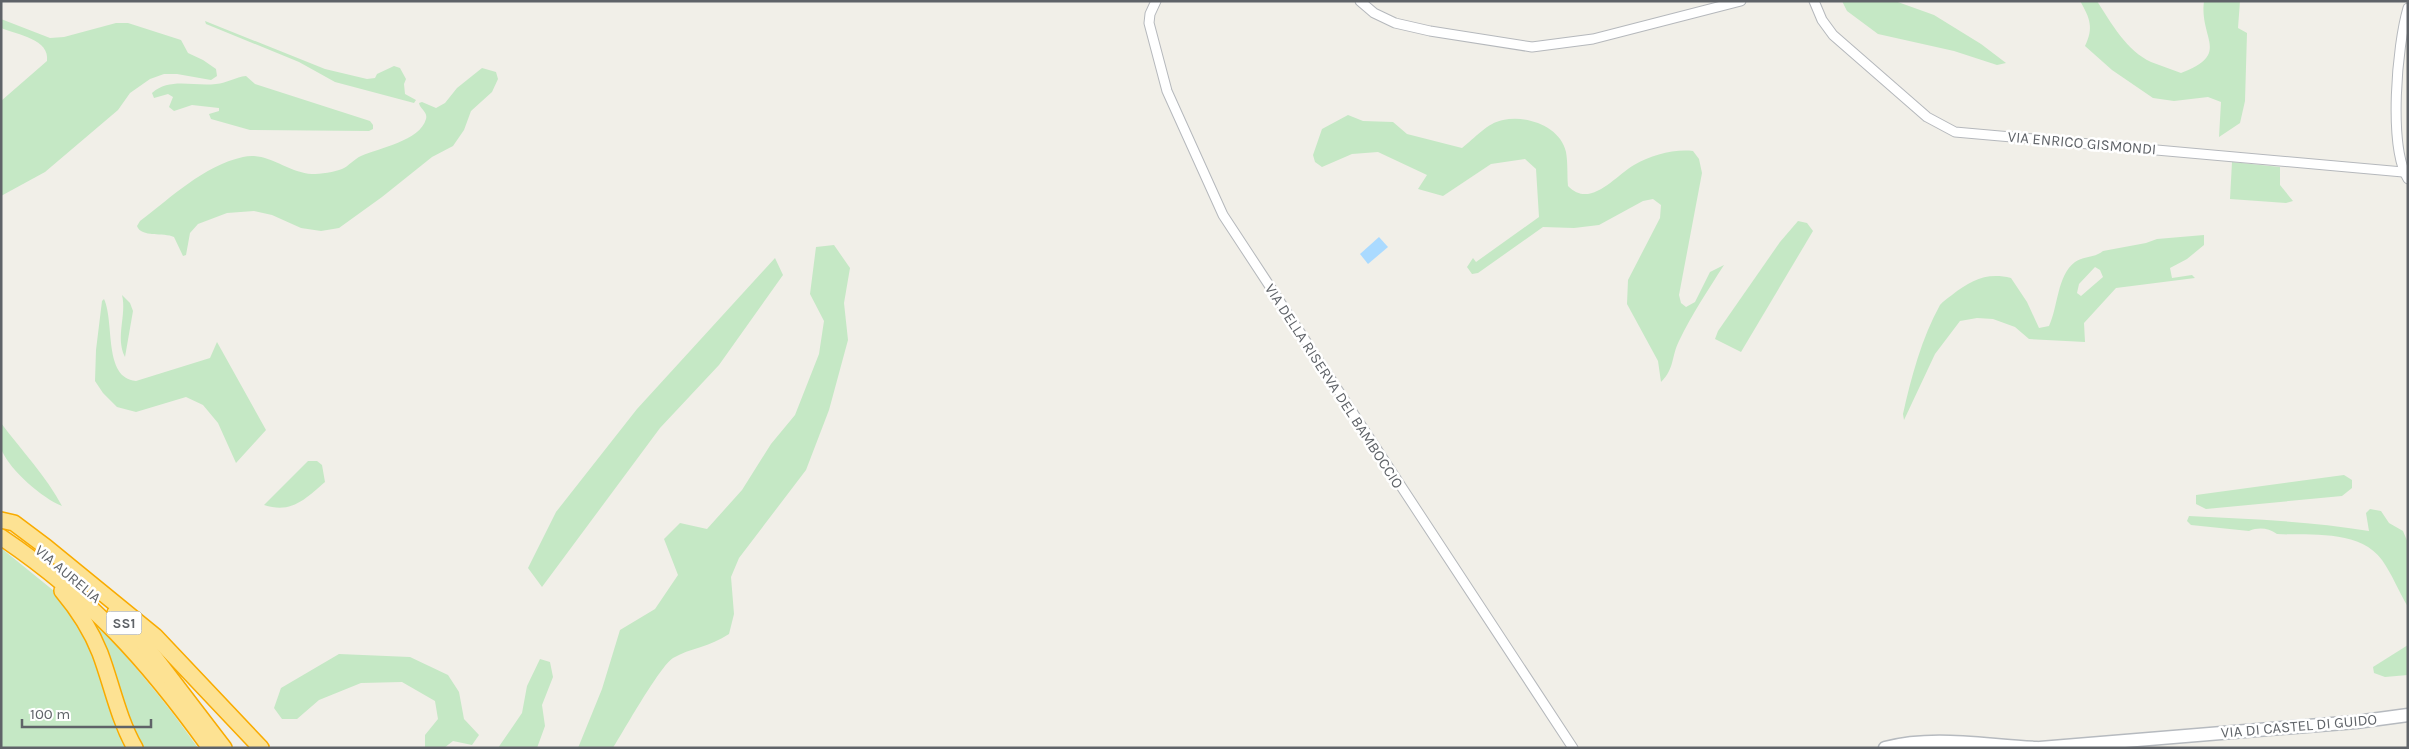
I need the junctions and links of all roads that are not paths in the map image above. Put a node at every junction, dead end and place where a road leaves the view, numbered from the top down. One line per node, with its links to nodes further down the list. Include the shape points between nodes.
1 (1156, 1): 15 (street, VIA DELLA RISERVA DEL BAMBOCCIO, via 1149,23 1167,91 1223,215)
2 (1360, 1): 3 (street, via 1374,14 1395,23 1532,47 1593,38)
3 (1741, 1)
4 (1814, 1): 6 (street, VIA ENRICO GISMONDI, via 1833,35 1927,117 1955,132)
5 (2408, 8): 6 (street, via 2401,44 2396,108 2396,144)
6 (2406, 175)
7 (1, 521): 13 (highway, VIA AURELIA / SS1, via 78,579 112,610 143,642); 14 (highway, via 14,523 155,636)
8 (1, 537): 12 (highway, VIA AURELIA / SS1, via 34,559 104,618 134,650)
9 (1, 544): 11 (highway, via 62,591 77,609 100,653 120,719)
10 (2408, 715): 17 (street, VIA DI CASTEL DI GUIDO)
11 (135, 748)
12 (210, 748)
13 (224, 748)
14 (261, 748)
15 (1573, 748)
16 (1885, 748): 17 (street, VIA DI CASTEL DI GUIDO, via 1952,742)
17 (2038, 748)

